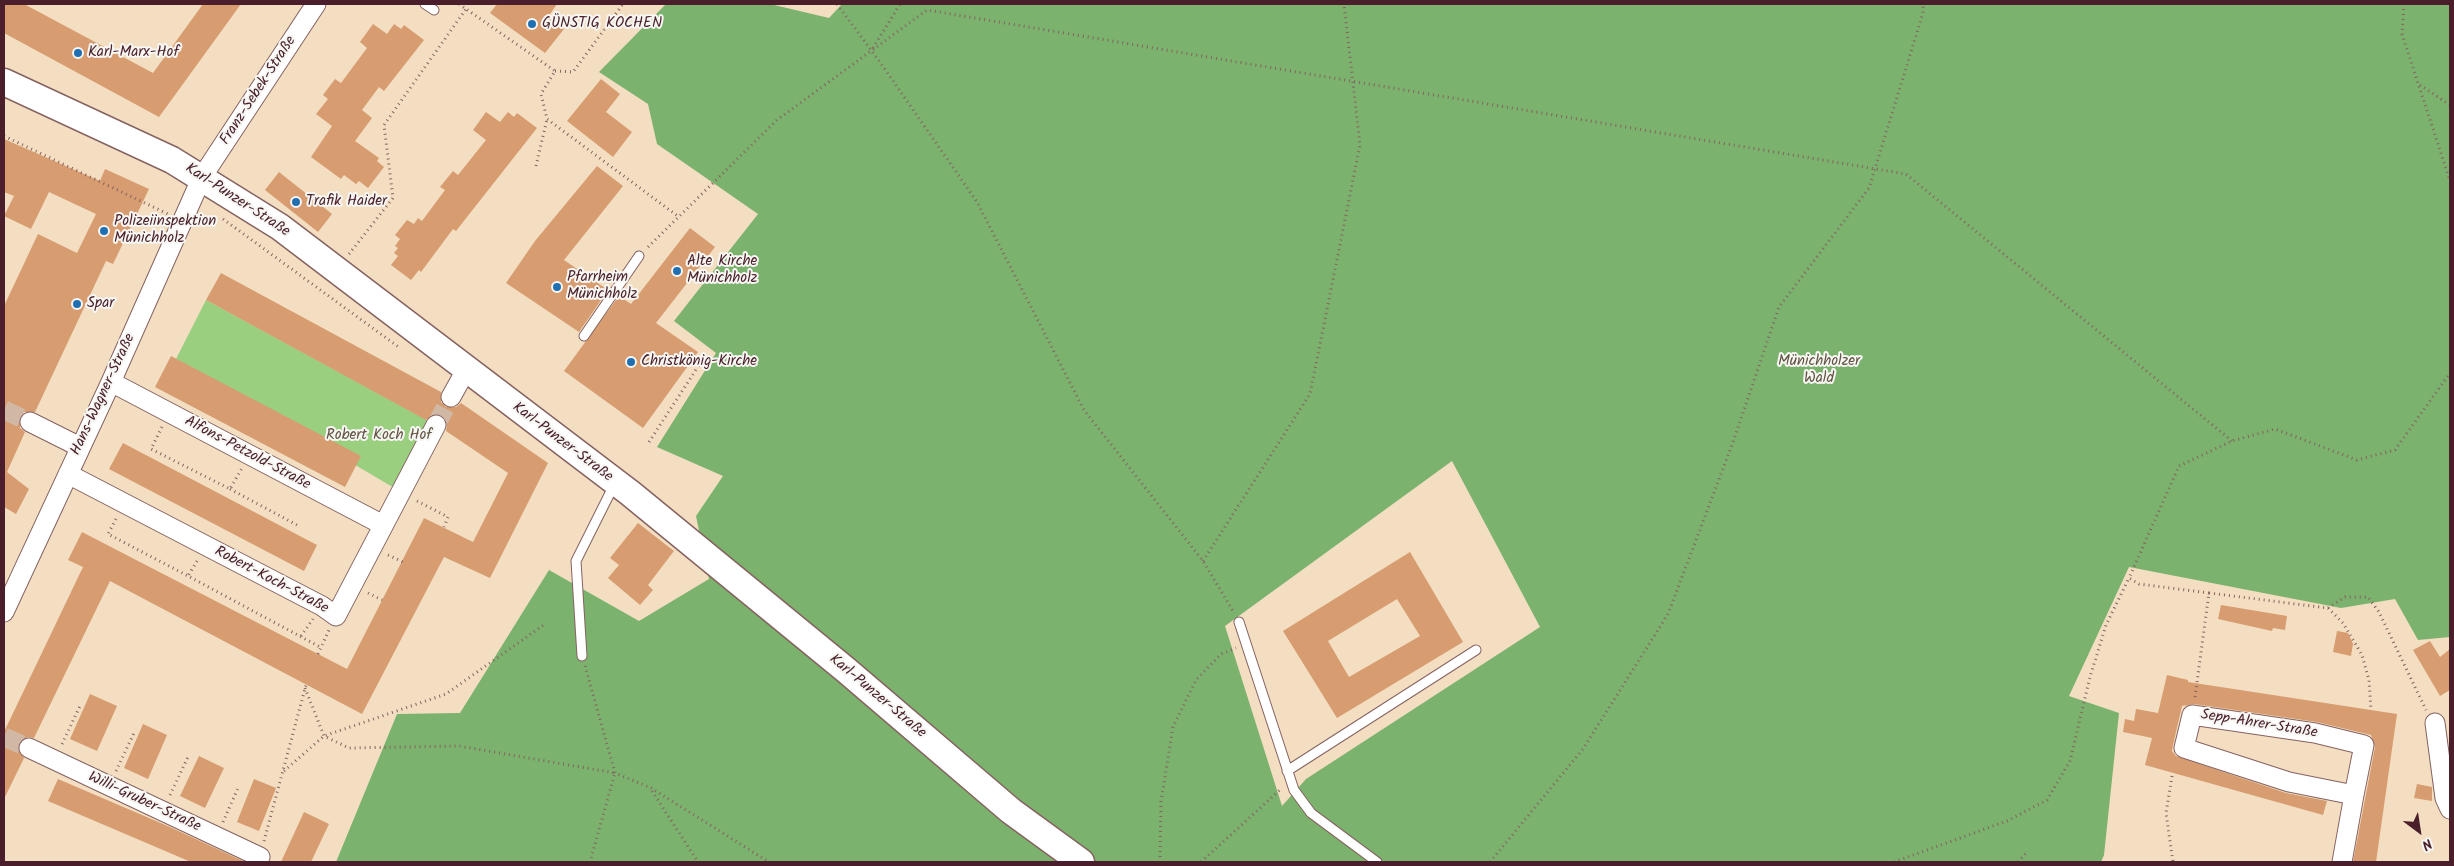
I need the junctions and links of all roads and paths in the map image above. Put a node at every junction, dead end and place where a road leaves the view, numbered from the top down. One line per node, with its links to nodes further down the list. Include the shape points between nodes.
1 (316, 4): 22 (street, Franz-Sebek-Straße)
2 (425, 4): 11 (lane)
3 (459, 4): 10 (path)
4 (623, 4): 13 (path, via 573,72)
5 (837, 4): 12 (path)
6 (900, 4): 12 (path)
7 (1344, 4): 14 (path)
8 (1923, 4): 21 (path, via 1923,14)
9 (2404, 4): 16 (path, via 2402,34)
10 (466, 9): 13 (path); 27 (path, via 384,124 393,198)
11 (434, 10)
12 (872, 50): 14 (path, via 927,10); 24 (path, via 777,120); 50 (path, via 977,202 1084,410)
13 (555, 71): 18 (path, via 541,94)
14 (1353, 81): 21 (path); 50 (path, via 1360,145 1310,394)
15 (4, 82): 22 (street, Karl-Punzer-Straße)
16 (2419, 84): 17 (path); 23 (path)
17 (2450, 105)
18 (547, 119): 20 (path); 24 (path)
19 (4, 136): 25 (path)
20 (536, 166)
21 (1875, 169): 37 (path, via 1906,174); 94 (path, via 1869,188 1779,307 1732,446 1668,614 1582,749)
22 (202, 177): 25 (street, Hans-Wagner-Straße); 27 (street, Karl-Punzer-Straße, via 280,227)
23 (2450, 181)
24 (679, 217): 26 (path)
25 (183, 220): 32 (street, Hans-Wagner-Straße)
26 (639, 256): 28 (lane)
27 (336, 270): 30 (street, Karl-Punzer-Straße)
28 (584, 336)
29 (701, 362): 38 (path)
30 (466, 370): 33 (street); 42 (street, Karl-Punzer-Straße)
31 (2450, 373): 37 (path, via 2395,450 2357,460 2276,429)
32 (111, 382): 34 (street, Alfons-Petzold-Straße); 39 (street, Hans-Wagner-Straße)
33 (451, 397)
34 (170, 413): 40 (street, Alfons-Petzold-Straße); 43 (path, via 151,449)
35 (30, 422): 39 (street)
36 (436, 425): 44 (street, Robert-Koch-Straße)
37 (2232, 441): 52 (path, via 2179,466)
38 (649, 442)
39 (80, 447): 41 (street, Hans-Wagner-Straße)
40 (249, 455): 43 (path); 47 (street, Alfons-Petzold-Straße)
41 (68, 474): 45 (street, Robert-Koch-Straße); 55 (street, Hans-Wagner-Straße)
42 (626, 487): 63 (lane, via 576,561); 90 (street, Karl-Punzer-Straße, via 1011,811)
43 (230, 489): 46 (path)
44 (401, 492): 47 (street, Robert-Koch-Straße); 48 (path, via 448,517)
45 (124, 503): 49 (street, Robert-Koch-Straße); 51 (path, via 108,534)
46 (297, 525)
47 (383, 525): 56 (street, Robert-Koch-Straße)
48 (444, 527)
49 (206, 546): 51 (path); 56 (street, Robert-Koch-Straße)
50 (1202, 561): 57 (path)
51 (188, 576): 60 (path)
52 (2129, 578): 53 (path, via 2139,584); 95 (path, via 2106,625 2070,761 2047,800 2007,821)
53 (2209, 593): 54 (path); 66 (path)
54 (2328, 608): 65 (path, via 2343,623 2362,655 2369,680); 67 (path, via 2345,597 2368,597 2420,701)
55 (4, 612)
56 (336, 616): 60 (path)
57 (1239, 622): 59 (lane)
58 (545, 624): 69 (path, via 446,694)
59 (1246, 644): 74 (lane); 91 (path, via 1221,654 1196,680 1173,727 1161,802)
60 (320, 647): 62 (path)
61 (1476, 650): 74 (lane)
62 (318, 654)
63 (582, 656): 75 (path)
64 (80, 706): 72 (path)
65 (2371, 710)
66 (2192, 715): 81 (street, Sepp-Ahrer-Straße, via 2184,748 2289,782); 81 (street, Sepp-Ahrer-Straße, via 2315,733 2364,745)
67 (2435, 723): 82 (street, via 2445,798)
68 (134, 733): 78 (path)
69 (324, 736): 73 (path); 73 (path, via 305,686); 75 (path, via 349,748 459,746)
70 (28, 748): 72 (street, Willi-Gruber-Straße)
71 (188, 757): 83 (path)
72 (54, 760): 78 (street, Willi-Gruber-Straße)
73 (284, 771): 86 (path)
74 (1287, 771): 77 (lane)
75 (615, 773): 80 (path); 87 (path)
76 (2172, 776): 97 (path, via 2166,813)
77 (1290, 781): 92 (path); 93 (lane, via 1310,813)
78 (109, 786): 83 (street, Willi-Gruber-Straße)
79 (238, 788): 84 (path)
80 (651, 788): 88 (path); 89 (path)
81 (2354, 795): 98 (street, Sepp-Ahrer-Straße)
82 (2450, 809)
83 (163, 811): 84 (street, Willi-Gruber-Straße)
84 (217, 837): 86 (street, Willi-Gruber-Straße)
85 (2027, 852): 96 (path)
86 (260, 857)
87 (590, 862)
88 (698, 862)
89 (769, 862)
90 (1081, 862)
91 (1160, 862)
92 (1201, 862)
93 (1377, 862)
94 (1490, 862)
95 (1894, 862)
96 (2018, 862)
97 (2173, 862)
98 (2342, 862)

